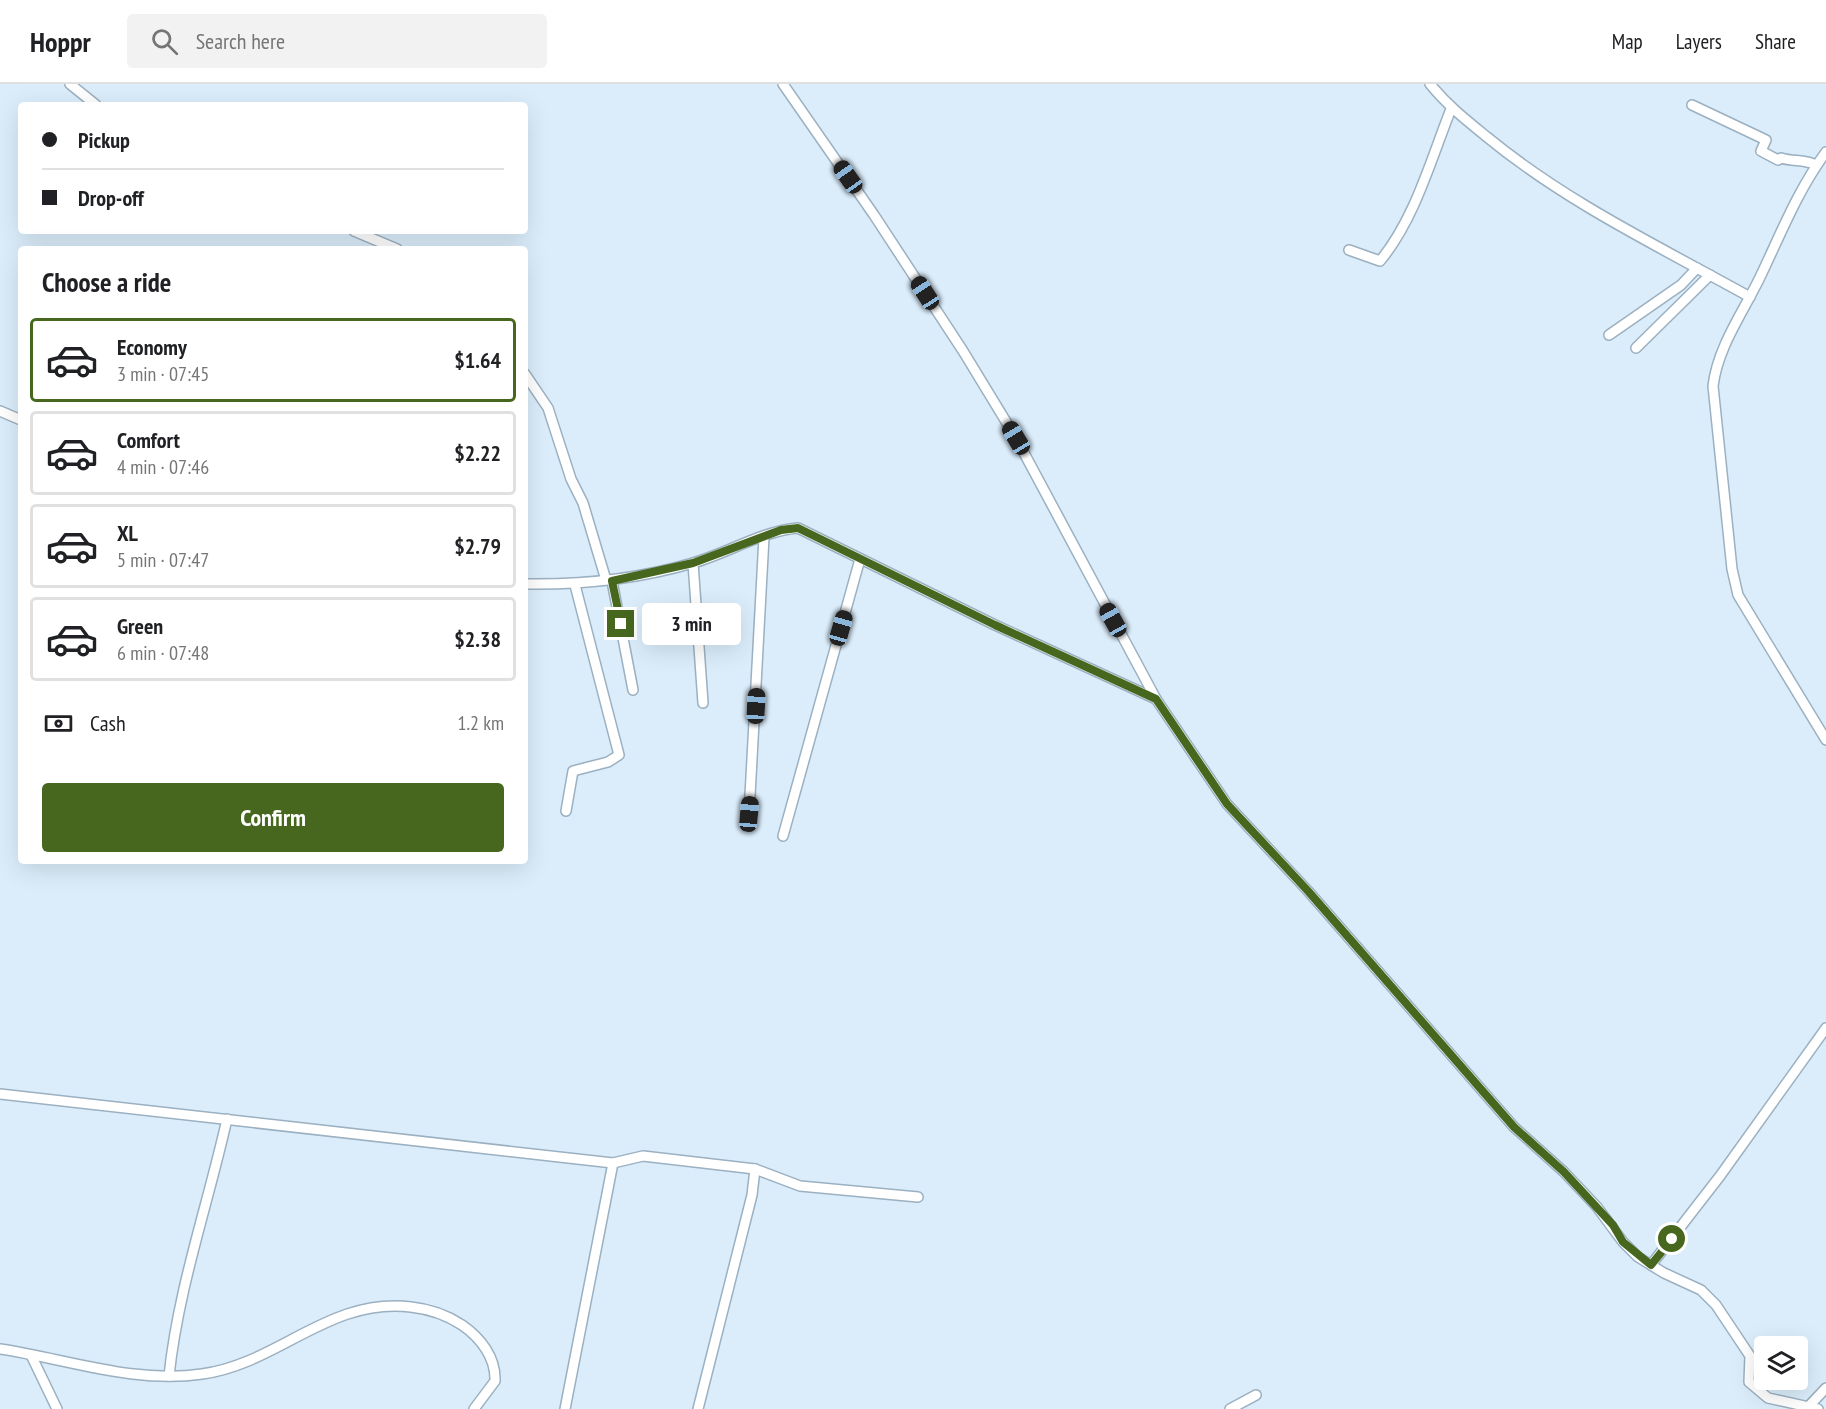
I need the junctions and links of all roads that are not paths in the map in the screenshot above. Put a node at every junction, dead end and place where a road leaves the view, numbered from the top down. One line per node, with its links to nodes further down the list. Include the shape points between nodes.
1 (70, 84): 4 (street)
2 (783, 84): 27 (street, via 874,215 1016,438)
3 (1433, 85): 6 (street)
4 (92, 102)
5 (1692, 105): 8 (street, via 1767,140 1761,151 1778,160 1805,160)
6 (1451, 109): 11 (street, via 1389,250 1380,261); 12 (street, via 1513,158 1575,199)
7 (1826, 152): 8 (street)
8 (1816, 165): 14 (street, via 1781,227)
9 (361, 234): 10 (street)
10 (390, 246)
11 (1349, 250)
12 (1697, 268): 13 (street); 15 (street, via 1680,285)
13 (1710, 275): 14 (street); 16 (street)
14 (1750, 297): 29 (street, via 1715,366 1713,386 1732,568 1738,595 1749,616)
15 (1609, 335)
16 (1636, 348)
17 (528, 378): 23 (street, via 548,408)
18 (0, 411): 19 (street)
19 (18, 419)
20 (761, 538): 21 (street, via 798,528); 22 (street); 30 (street); 32 (street)
21 (860, 559): 27 (street); 33 (street)
22 (693, 563): 23 (street); 28 (street)
23 (609, 580): 25 (street); 26 (street)
24 (528, 584): 25 (street)
25 (575, 585): 31 (street, via 619,755 573,771)
26 (633, 690)
27 (1156, 699): 40 (street, via 1227,804 1514,1127 1564,1172 1613,1225 1623,1242)
28 (703, 703)
29 (1826, 740)
30 (748, 745)
31 (566, 812)
32 (749, 814)
33 (783, 836)
34 (1826, 1028): 40 (street)
35 (0, 1094): 36 (street)
36 (227, 1119): 37 (street); 43 (street, via 194,1251)
37 (614, 1162): 38 (street, via 643,1156); 49 (street)
38 (754, 1169): 39 (street, via 800,1185); 50 (street, via 752,1195)
39 (918, 1197)
40 (1651, 1265): 46 (street, via 1701,1290 1716,1305 1750,1356 1749,1382 1768,1398)
41 (0, 1349): 42 (street)
42 (31, 1355): 43 (street, via 127,1373); 47 (street)
43 (169, 1376): 48 (street, via 227,1369 362,1308 425,1308 453,1319 487,1350 495,1381)
44 (1826, 1388): 46 (street)
45 (1256, 1395): 51 (street)
46 (1813, 1408)
47 (57, 1409)
48 (474, 1409)
49 (565, 1409)
50 (698, 1409)
51 (1230, 1409)

